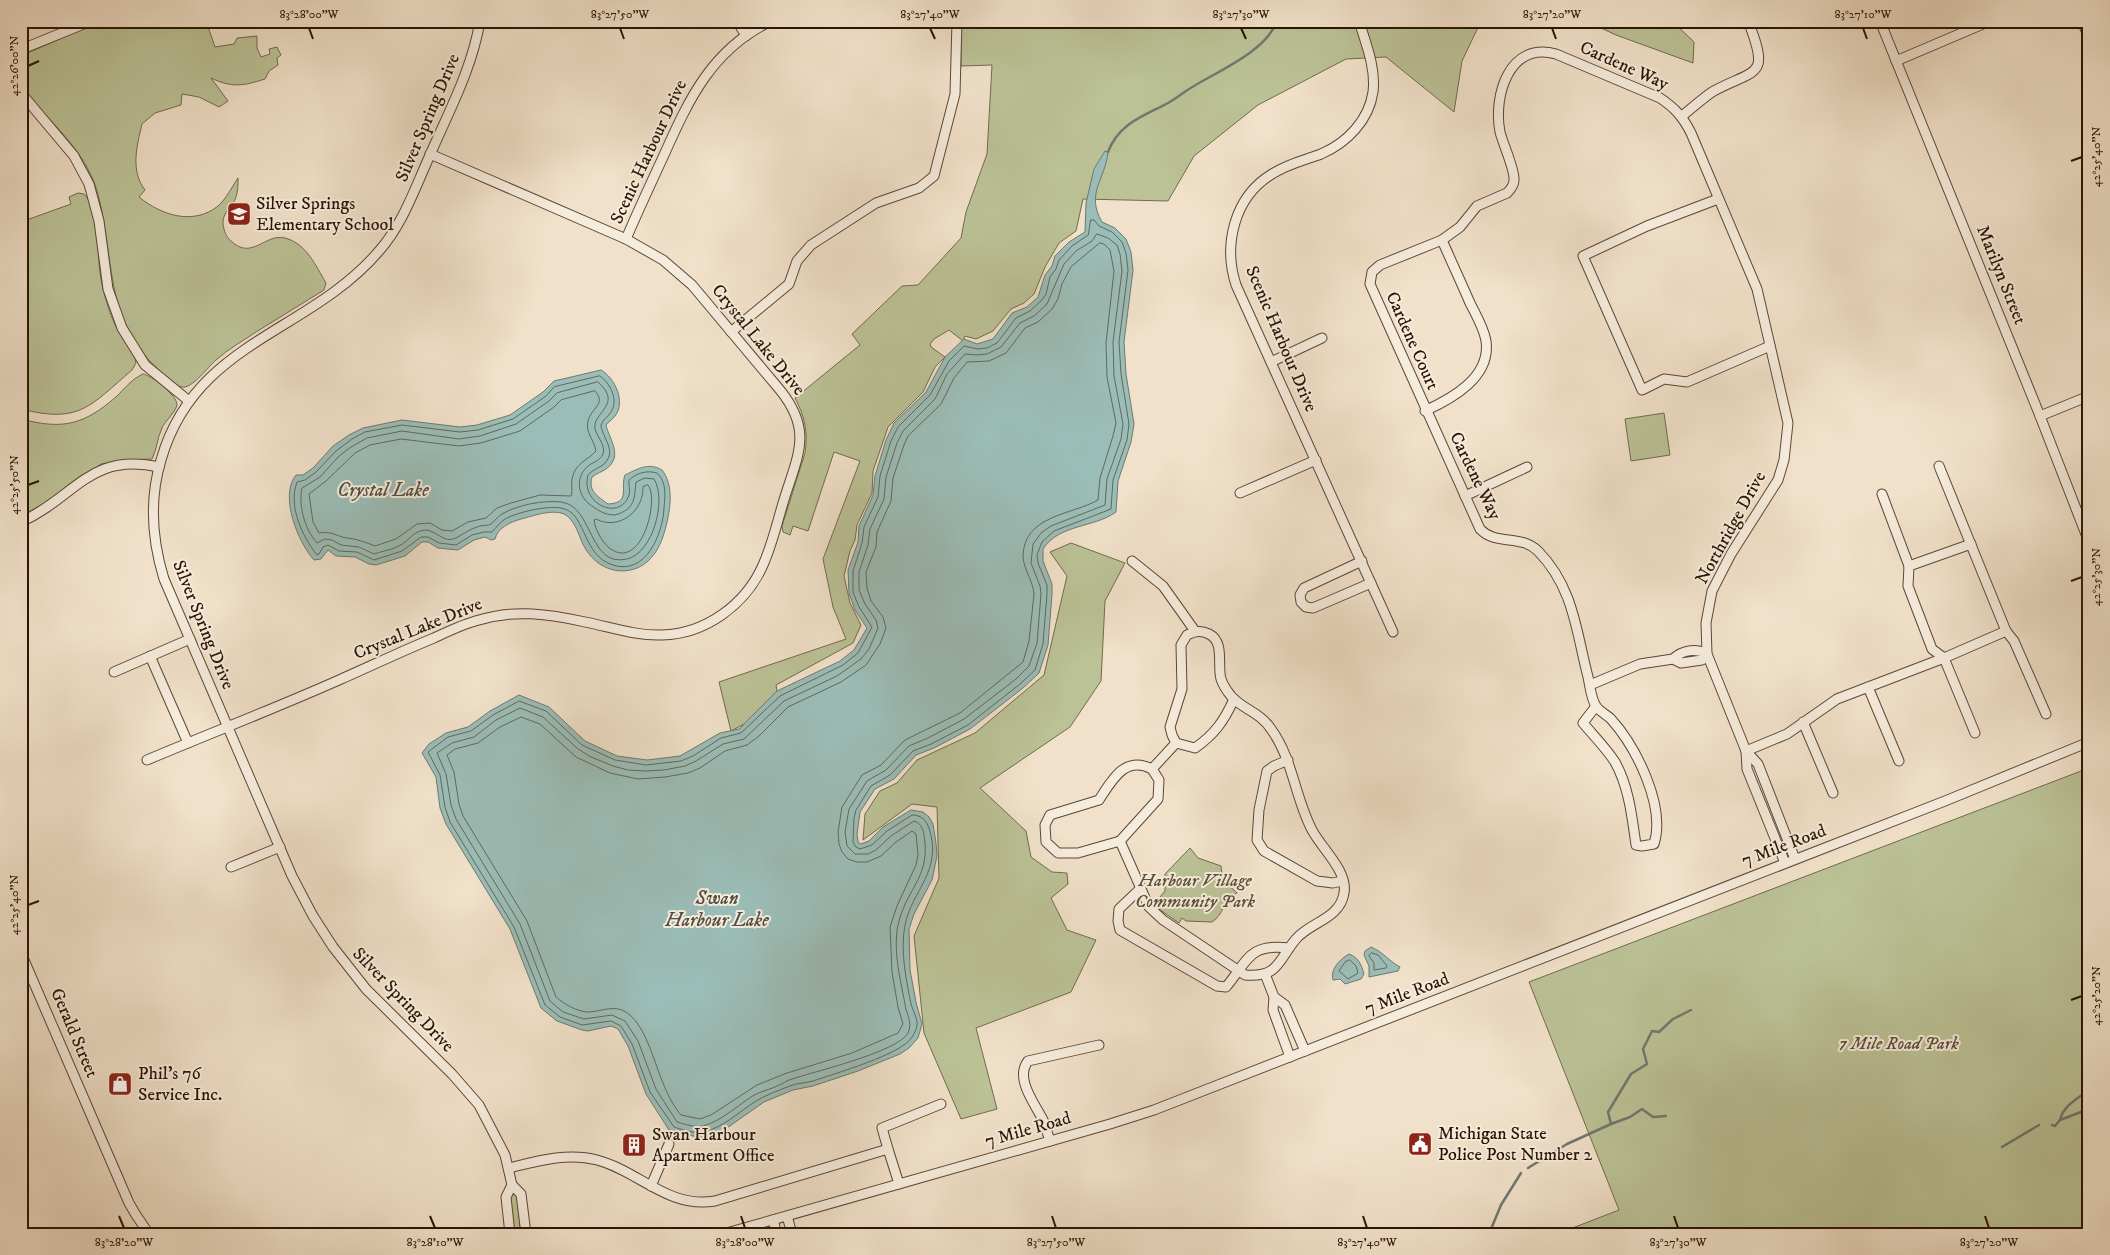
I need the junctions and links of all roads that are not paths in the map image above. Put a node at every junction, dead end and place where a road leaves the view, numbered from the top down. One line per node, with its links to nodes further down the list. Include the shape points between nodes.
1 (91, 21): 13 (street)
2 (480, 21): 17 (street, Silver Spring Drive, via 472,58)
3 (737, 21): 11 (street)
4 (957, 21): 21 (street, via 955,94 934,176 919,188 876,203 811,245 797,261 789,284)
5 (1359, 21): 24 (street, Scenic Harbour Drive, via 1373,74 1372,96 1363,119 1352,134 1335,147 1266,177 1242,206 1232,232 1232,272)
6 (1748, 21): 16 (street, via 1760,52 1754,71 1712,93)
7 (1880, 21): 14 (street, Marilyn Street)
8 (1990, 21): 14 (street)
9 (2082, 21): 12 (street)
10 (767, 22): 11 (street, Scenic Harbour Drive)
11 (746, 36): 19 (street, Scenic Harbour Drive, via 721,57 692,94)
12 (2089, 38)
13 (27, 47)
14 (1896, 61): 28 (street, Marilyn Street)
15 (21, 92): 26 (street, via 74,156 89,184 99,221 108,289 122,328 145,365)
16 (1682, 116): 18 (street, Northridge Drive); 20 (street, Cardene Way, via 1660,98 1556,54 1541,52 1525,56 1508,73 1500,106 1500,131 1514,175 1513,185 1507,193 1477,206 1460,226)
17 (430, 154): 19 (street, Crystal Lake Drive); 26 (street, Silver Spring Drive, via 396,226 379,252 340,288 227,362)
18 (1718, 199): 23 (street, Northridge Drive, via 1757,289); 23 (street, via 1583,256 1642,390 1664,379 1687,382)
19 (626, 239): 21 (street, Crystal Lake Drive, via 676,270)
20 (1442, 240): 27 (street, Cardene Court, via 1484,333 1486,353 1481,370 1470,383); 27 (street, Cardene Court, via 1380,265 1372,272 1370,281)
21 (731, 332): 57 (street, Crystal Lake Drive, via 794,408 801,436 764,563 749,590 727,612 700,627 664,635 543,614 491,616 458,627)
22 (1322, 338): 24 (street)
23 (1770, 346): 47 (street, Northridge Drive, via 1788,423 1783,465 1774,489 1714,586 1706,623)
24 (1271, 362): 29 (street, Scenic Harbour Drive)
25 (2089, 396): 28 (street)
26 (189, 401): 31 (street, Silver Spring Drive, via 171,432)
27 (1425, 411): 35 (street, Cardene Way)
28 (2040, 416): 37 (street, Marilyn Street)
29 (1316, 460): 33 (street); 40 (street, Scenic Harbour Drive)
30 (1939, 466): 38 (street)
31 (159, 467): 36 (street, via 122,464 103,468); 46 (street, Silver Spring Drive, via 153,515 157,553 164,579)
32 (1527, 467): 35 (street)
33 (1240, 493)
34 (1882, 494): 41 (street)
35 (1465, 496): 51 (street, Cardene Way, via 1483,532 1494,538 1526,542 1549,564 1570,601)
36 (21, 522)
37 (2089, 542)
38 (1971, 544): 41 (street); 43 (street)
39 (1132, 561): 44 (street, via 1163,586)
40 (1362, 561): 42 (street, Scenic Harbour Drive); 42 (street, via 1304,588 1301,602 1313,608)
41 (1909, 566): 49 (street, via 1908,586 1932,648)
42 (1371, 583): 45 (street, Scenic Harbour Drive)
43 (2006, 631): 49 (street); 55 (street, via 2014,641)
44 (1194, 632): 53 (street, via 1208,633 1216,639 1222,680); 61 (street, via 1181,645 1182,689 1170,727)
45 (1393, 632)
46 (190, 639): 48 (street); 57 (street, Silver Spring Drive)
47 (1707, 654): 51 (street, via 1700,650 1680,652 1673,659 1640,664); 62 (street, Northridge Drive)
48 (150, 656): 50 (street); 60 (street)
49 (1944, 658): 52 (street); 58 (street)
50 (114, 672)
51 (1590, 685): 54 (street)
52 (1868, 686): 56 (street, via 1829,703); 65 (street)
53 (1234, 699): 61 (street, via 1226,718 1211,737 1195,748); 64 (street, via 1270,727)
54 (1596, 706): 54 (street, via 1611,719 1644,774 1657,814 1658,831 1654,844 1636,845 1623,779 1614,762 1583,723)
55 (2046, 714)
56 (1803, 722): 62 (street, via 1787,734); 67 (street)
57 (228, 726): 60 (street, Crystal Lake Drive); 69 (street, Silver Spring Drive)
58 (1975, 733)
59 (2089, 742): 70 (street, 7 Mile Road)
60 (188, 743): 63 (street, Crystal Lake Drive)
61 (1176, 743): 66 (street)
62 (1746, 751): 70 (street, Northridge Drive, via 1758,764); 71 (street, Northridge Drive, via 1747,769)
63 (147, 760)
64 (1288, 760): 73 (street, via 1308,823 1340,872); 73 (street, via 1267,771 1258,810 1257,840 1264,851 1317,881)
65 (1899, 761)
66 (1152, 769): 68 (street, via 1160,780 1158,799); 68 (street, via 1132,764 1110,782 1099,800 1050,815 1045,825 1046,842 1058,853 1078,853)
67 (1834, 793)
68 (1120, 842): 74 (street)
69 (280, 847): 72 (street); 87 (street, Silver Spring Drive, via 302,895 333,947 366,989 475,1099 494,1131)
70 (1795, 859): 71 (street, 7 Mile Road)
71 (1785, 863): 81 (street, 7 Mile Road)
72 (231, 867)
73 (1342, 881): 75 (street, via 1344,892 1334,912 1301,934)
74 (1140, 889): 77 (street, via 1149,907 1163,920); 77 (street, via 1119,909 1120,930 1216,986 1226,987)
75 (1289, 948): 77 (street, via 1257,951); 78 (street, via 1280,963)
76 (21, 953): 93 (street, Gerald Street, via 129,1203)
77 (1237, 971): 78 (street, via 1245,975)
78 (1265, 974): 79 (street)
79 (1274, 997): 81 (street, via 1286,1006); 82 (street, via 1273,1010)
80 (1099, 1045): 84 (street, via 1028,1061 1024,1067 1022,1072 1031,1098)
81 (1306, 1051): 82 (street, 7 Mile Road)
82 (1290, 1057): 84 (street, 7 Mile Road, via 1154,1110)
83 (941, 1104): 86 (street, via 882,1128)
84 (1050, 1141): 88 (street, 7 Mile Road)
85 (669, 1144): 90 (street)
86 (888, 1149): 88 (street); 90 (street, via 715,1202 692,1203)
87 (509, 1168): 89 (street, Silver Spring Drive); 90 (street, via 558,1158 588,1158 614,1166)
88 (899, 1184): 91 (street, 7 Mile Road)
89 (512, 1185): 94 (street, Silver Spring Drive, via 506,1197); 95 (street, Silver Spring Drive, via 521,1194)
90 (651, 1186)
91 (787, 1216): 92 (street, 7 Mile Road); 98 (street)
92 (773, 1220): 96 (street, 7 Mile Road); 97 (street)
93 (149, 1234)
94 (510, 1234)
95 (526, 1234)
96 (723, 1234)
97 (777, 1234)
98 (792, 1234)

